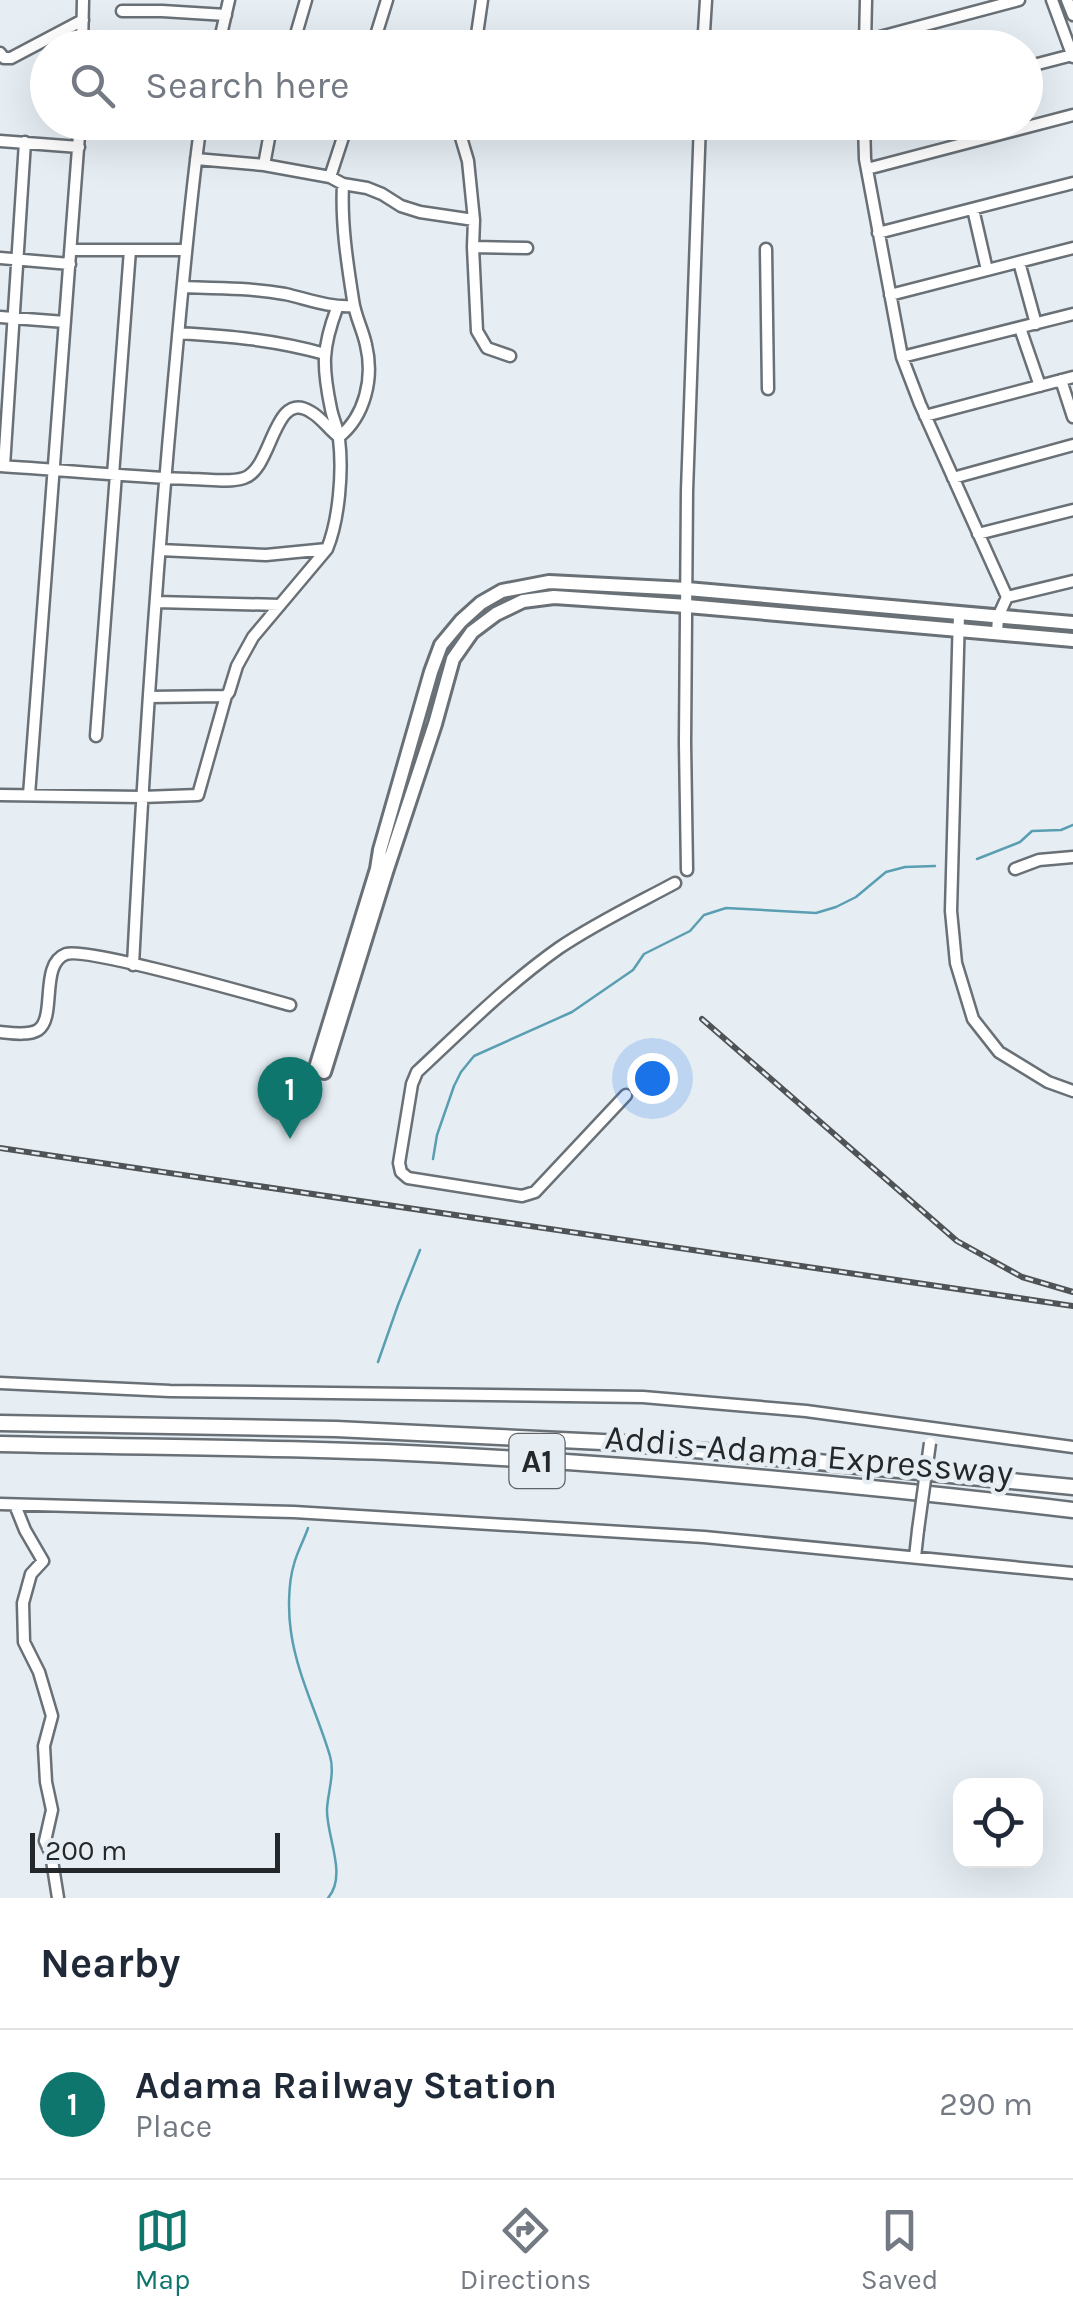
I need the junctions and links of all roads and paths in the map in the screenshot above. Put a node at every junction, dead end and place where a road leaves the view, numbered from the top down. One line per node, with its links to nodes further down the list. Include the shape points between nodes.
1 (83, 0): 15 (street)
2 (229, 0): 13 (street)
3 (306, 0): 19 (street)
4 (387, 0): 20 (street)
5 (482, 0): 21 (street)
6 (706, 0): 22 (street)
7 (866, 0): 23 (street)
8 (1019, 0): 24 (street)
9 (1052, 0): 27 (street)
10 (1067, 0): 14 (street)
11 (162, 5): 12 (street); 13 (street)
12 (122, 11)
13 (226, 15): 18 (street)
14 (1073, 15)
15 (83, 20): 16 (street); 17 (street)
16 (64, 30)
17 (83, 30)
18 (222, 30)
19 (297, 30)
20 (378, 30)
21 (478, 30)
22 (705, 30)
23 (865, 30)
24 (914, 30)
25 (30, 48): 26 (street, via 11,58)
26 (0, 53)
27 (1072, 56): 28 (street)
28 (1043, 62)
29 (1073, 115): 30 (street)
30 (1043, 123)
31 (0, 140): 40 (street)
32 (79, 140): 41 (street)
33 (199, 140): 42 (street)
34 (269, 140): 43 (street)
35 (342, 140): 45 (street)
36 (462, 140): 49 (street)
37 (699, 140): 94 (street)
38 (865, 140): 44 (street)
39 (979, 140): 44 (street)
40 (25, 142): 41 (street); 59 (street)
41 (79, 146): 55 (street)
42 (196, 159): 43 (street); 57 (street)
43 (264, 164): 45 (street)
44 (867, 170): 50 (street)
45 (330, 177): 47 (street)
46 (1073, 183): 48 (street)
47 (343, 184): 49 (street, via 420,212); 65 (street)
48 (972, 209): 50 (street); 62 (street)
49 (474, 220): 51 (street)
50 (878, 233): 64 (street)
51 (472, 248): 52 (street); 75 (street, via 477,332 486,348)
52 (527, 248)
53 (1073, 248): 60 (street)
54 (766, 249): 79 (street)
55 (72, 250): 56 (street); 61 (street)
56 (130, 250): 57 (street); 86 (street)
57 (186, 250): 63 (street)
58 (0, 258): 59 (street)
59 (17, 260): 61 (street); 69 (street)
60 (1019, 262): 62 (street); 71 (street)
61 (70, 264): 70 (street)
62 (987, 270): 64 (street)
63 (183, 288): 66 (street, via 284,294); 73 (street)
64 (890, 295): 76 (street)
65 (354, 306): 66 (street); 82 (street, via 368,376 353,426)
66 (337, 308): 74 (street)
67 (1073, 314): 71 (street)
68 (0, 317): 69 (street)
69 (14, 318): 70 (street); 84 (street)
70 (65, 322): 85 (street)
71 (1036, 324): 72 (street)
72 (1020, 328): 76 (street); 78 (street)
73 (178, 333): 74 (street, via 248,338); 87 (street)
74 (324, 354): 82 (street)
75 (510, 356)
76 (902, 357): 80 (street)
77 (1067, 379): 78 (street); 81 (street)
78 (1040, 386): 80 (street)
79 (768, 388)
80 (925, 416): 88 (street)
81 (1073, 417)
82 (339, 437): 87 (street, via 309,410 297,408 284,414 264,460 248,477); 92 (street, via 334,532)
83 (1073, 445): 88 (street)
84 (2, 466): 85 (street)
85 (52, 470): 86 (street); 109 (street)
86 (115, 474): 87 (street); 107 (street)
87 (165, 478): 91 (street)
88 (953, 478): 90 (street)
89 (1073, 510): 90 (street)
90 (978, 534): 95 (street)
91 (160, 550): 92 (street); 96 (street)
92 (327, 550): 97 (street)
93 (1073, 581): 95 (street)
94 (687, 590): 98 (street); 98 (main road, via 528,585 481,603 441,645 319,1072 454,659 472,632 496,614 538,599); 99 (main road)
95 (1007, 597): 100 (street)
96 (156, 602): 97 (street); 106 (street)
97 (280, 605): 105 (street, via 244,651)
98 (687, 606): 102 (main road); 113 (street)
99 (959, 614): 100 (main road); 102 (street)
100 (998, 617): 101 (main road); 103 (street)
101 (1073, 624)
102 (958, 629): 103 (main road); 118 (street, via 951,897 956,963 973,1019 999,1052)
103 (997, 632): 104 (main road)
104 (1073, 640)
105 (226, 696): 106 (street); 110 (street, via 198,795)
106 (149, 697): 110 (street)
107 (96, 736)
108 (0, 794): 109 (street)
109 (29, 796): 110 (street)
110 (142, 797): 115 (street)
111 (1073, 857): 112 (street)
112 (1016, 869)
113 (687, 870)
114 (675, 883): 119 (street, via 556,950 417,1072 401,1172 522,1196 535,1192)
115 (133, 965): 116 (street); 117 (street, via 86,954 62,956 52,970 41,1028)
116 (290, 1005)
117 (0, 1032)
118 (1073, 1090)
119 (626, 1095)
120 (0, 1382): 122 (street, via 170,1391 643,1397)
121 (0, 1423): 125 (highway, Addis-Adama Expressway / A1, via 623,1443)
122 (932, 1428): 124 (street); 129 (street, bridge)
123 (0, 1444): 128 (highway, Addis-Adama Expressway / A1, via 386,1452 614,1466)
124 (1073, 1447)
125 (1073, 1487)
126 (0, 1504): 127 (street)
127 (15, 1504): 129 (street, via 333,1514); 131 (street, via 43,1561 23,1603 24,1642 52,1716 44,1746 52,1810 45,1840)
128 (1073, 1510)
129 (914, 1557): 130 (street)
130 (1073, 1573)
131 (58, 1898)

